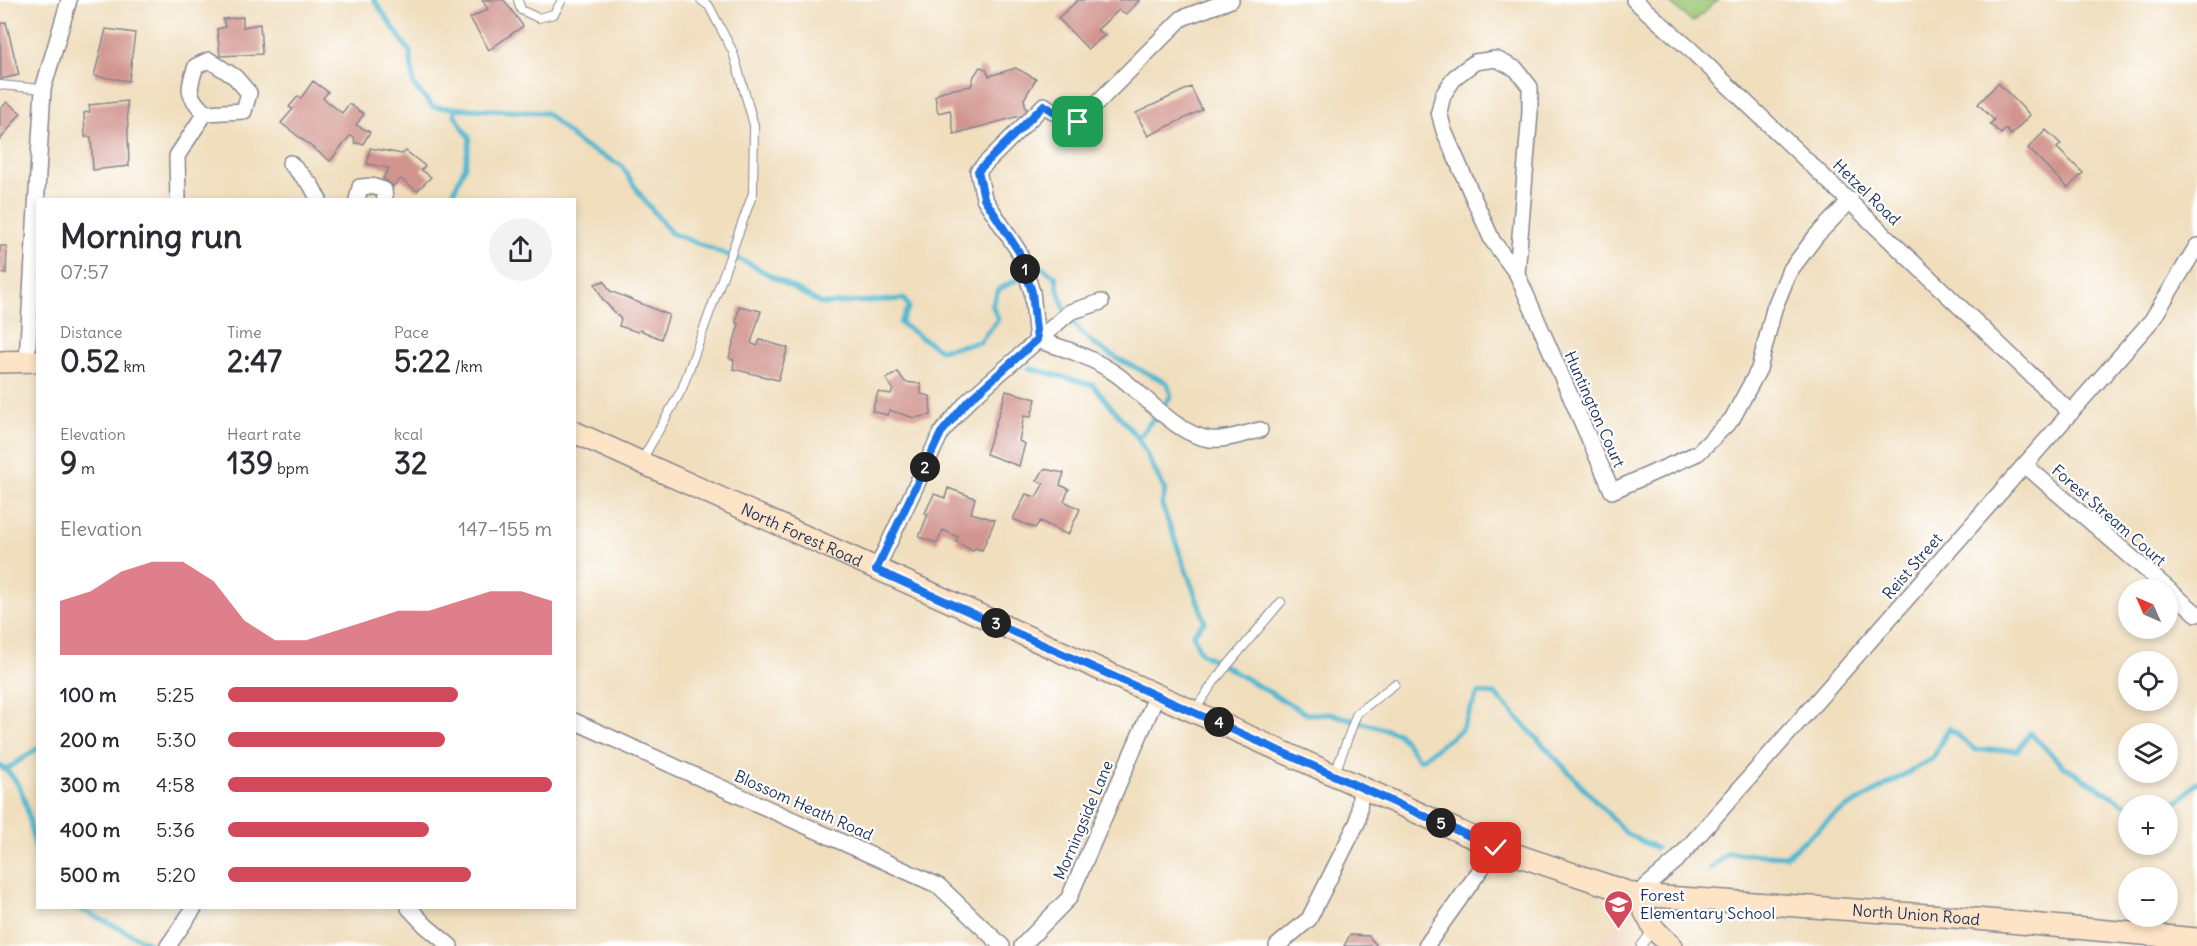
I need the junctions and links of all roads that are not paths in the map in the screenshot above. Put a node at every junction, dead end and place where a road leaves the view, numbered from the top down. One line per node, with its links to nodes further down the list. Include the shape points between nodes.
1 (69, 0): 8 (street)
2 (518, 0): 3 (lane, via 521,10 538,18 554,14)
3 (562, 0)
4 (701, 0): 27 (lane, via 709,6 733,52 753,125 753,193 682,389)
5 (1231, 0): 21 (street, via 1182,18 1078,122 1069,122 1044,105 978,171 984,198 1019,252 1032,292)
6 (1634, 0): 16 (street, Hetzel Road)
7 (0, 85): 8 (lane)
8 (42, 89): 11 (street)
9 (205, 112): 12 (street, via 177,156)
10 (290, 164): 13 (street)
11 (38, 198)
12 (178, 198)
13 (318, 198)
14 (357, 198): 15 (street, via 360,186 372,186 384,190)
15 (385, 198)
16 (1851, 201): 19 (street, Huntington Court, via 1816,236 1790,272 1774,309 1759,369 1732,419 1698,453 1612,491); 24 (street, Hetzel Road)
17 (2197, 246): 24 (street, Reist Street, via 2152,320)
18 (36, 252): 22 (street)
19 (1517, 274): 19 (street, Huntington Court, via 1530,87 1516,69 1496,59 1475,62 1455,77 1438,112 1492,240)
20 (1101, 302): 21 (street, via 1070,312)
21 (1037, 340): 25 (street, via 1075,351 1112,371 1179,427 1211,439); 29 (street, via 968,401 941,433)
22 (32, 361): 23 (main road)
23 (0, 363)
24 (2071, 413): 28 (street, Reist Street)
25 (1260, 430)
26 (576, 433): 27 (main road, North Forest Road)
27 (641, 461): 29 (main road, North Forest Road)
28 (2025, 465): 31 (street, Forest Stream Court); 39 (street, Reist Street, via 1676,861)
29 (876, 570): 33 (main road, North Forest Road)
30 (1281, 602): 34 (lane)
31 (2197, 614)
32 (1395, 684): 36 (lane, via 1357,713)
33 (1158, 695): 34 (main road, North Forest Road); 47 (street, Morningside Lane, via 1069,898)
34 (1194, 711): 36 (main road, North Forest Road)
35 (576, 722): 46 (street, Blossom Heath Road, via 939,886)
36 (1335, 774): 37 (main road, North Forest Road)
37 (1361, 786): 38 (main road, North Forest Road); 48 (street, via 1358,821 1309,919)
38 (1496, 848): 39 (main road, North Forest Road); 49 (street)
39 (1636, 895): 42 (main road); 43 (main road, North Union Road, via 1943,916)
40 (193, 909): 45 (street)
41 (410, 909): 44 (street)
42 (1654, 929): 50 (lane); 51 (main road)
43 (2197, 939)
44 (444, 944)
45 (168, 946)
46 (1002, 946)
47 (1022, 946)
48 (1277, 946)
49 (1426, 946)
50 (1641, 946)
51 (1671, 946)

